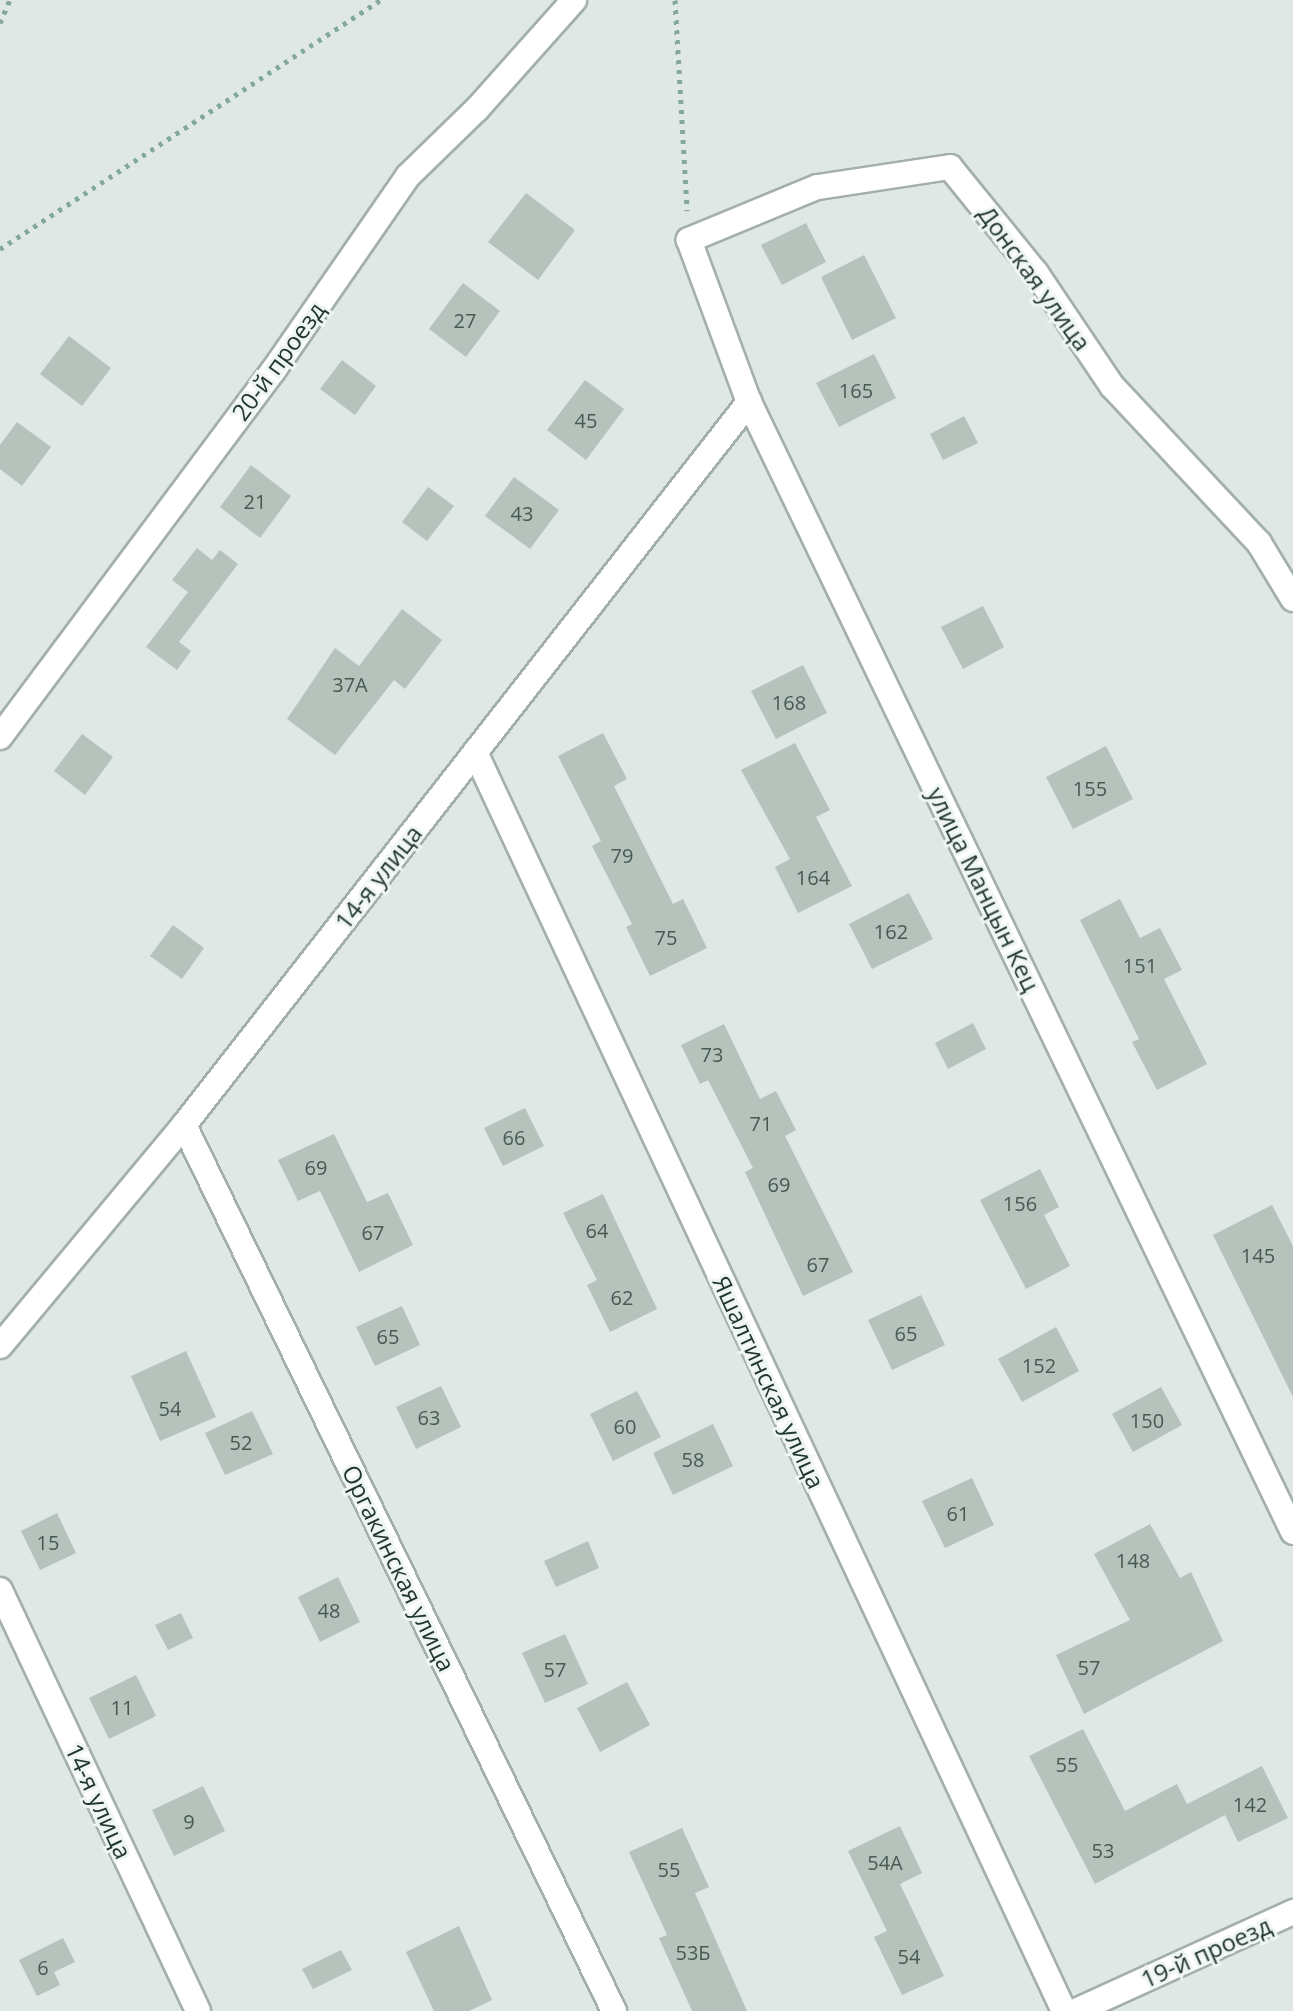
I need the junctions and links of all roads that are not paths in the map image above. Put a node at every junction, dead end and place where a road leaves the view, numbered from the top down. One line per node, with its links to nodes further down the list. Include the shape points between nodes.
1 (574, 0): 5 (street, 20-й проезд, via 477,109 408,176 273,371)
2 (689, 240): 3 (street, улица Манцын Кец); 4 (street, Донская улица, via 817,187 950,167 1036,273 1112,386 1259,543)
3 (749, 402): 6 (street, 14-я улица); 9 (street, улица Манцын Кец)
4 (1293, 599)
5 (0, 737)
6 (475, 752): 7 (street, 14-я улица); 14 (street, Яшалтинская улица)
7 (184, 1125): 8 (street, 14-я улица); 13 (street, Оргакинская улица)
8 (0, 1346)
9 (1293, 1532)
10 (0, 1590): 12 (street, 14-я улица)
11 (1293, 1912): 15 (street, 19-й проезд)
12 (198, 2011)
13 (614, 2011)
14 (1064, 2011)
15 (1076, 2011)

